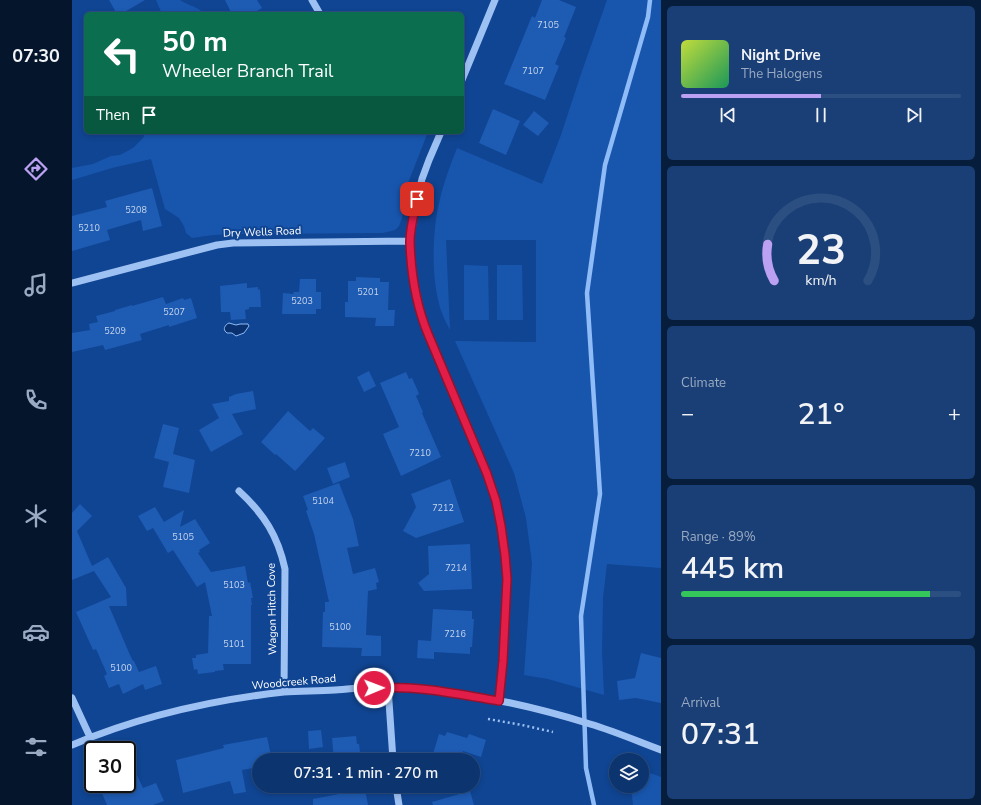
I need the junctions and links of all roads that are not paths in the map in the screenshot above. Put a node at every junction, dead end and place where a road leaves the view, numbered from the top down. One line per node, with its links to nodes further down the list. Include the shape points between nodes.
1 (312, 0): 3 (street)
2 (495, 0): 4 (street)
3 (319, 12)
4 (464, 75)
5 (440, 134): 6 (street, via 422,179)
6 (410, 241): 7 (street, Dry Wells Road, via 217,245); 12 (street, via 413,278 424,324 487,474 501,526 507,579)
7 (72, 283)
8 (240, 491): 10 (street, Wagon Hitch Cove, via 272,530 285,569)
9 (388, 687): 10 (street, Woodcreek Road); 12 (street, Woodcreek Road, via 446,692); 16 (street)
10 (284, 692): 13 (street, Woodcreek Road, via 225,700 164,714)
11 (72, 698): 13 (street)
12 (499, 701): 15 (street, Woodcreek Road, via 556,714 615,732)
13 (90, 737): 14 (street, Woodcreek Road)
14 (72, 745)
15 (661, 750)
16 (393, 753)
17 (397, 793): 18 (street)
18 (399, 805)

